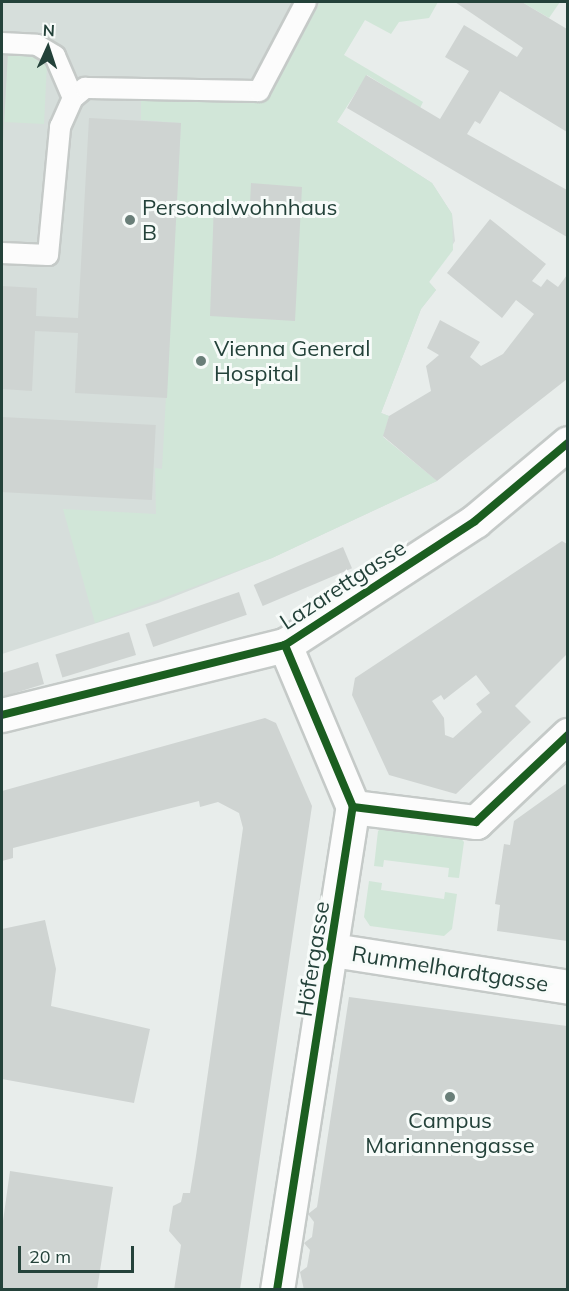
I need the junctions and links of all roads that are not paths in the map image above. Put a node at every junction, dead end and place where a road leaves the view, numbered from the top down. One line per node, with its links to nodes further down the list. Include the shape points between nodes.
1 (306, 2): 3 (lane, via 259,91 99,84)
2 (2, 43): 3 (lane, via 37,45 55,56)
3 (72, 98): 4 (lane, via 60,127 48,255)
4 (2, 253)
5 (567, 444): 6 (street, Lazarettgasse, via 475,521)
6 (285, 645): 7 (street, Lazarettgasse); 9 (street)
7 (2, 715)
8 (567, 735): 9 (street, via 476,822)
9 (353, 807): 10 (street, Höfergasse)
10 (333, 950): 11 (street, Rummelhardtgasse); 12 (street, Höfergasse)
11 (567, 987)
12 (277, 1290)

